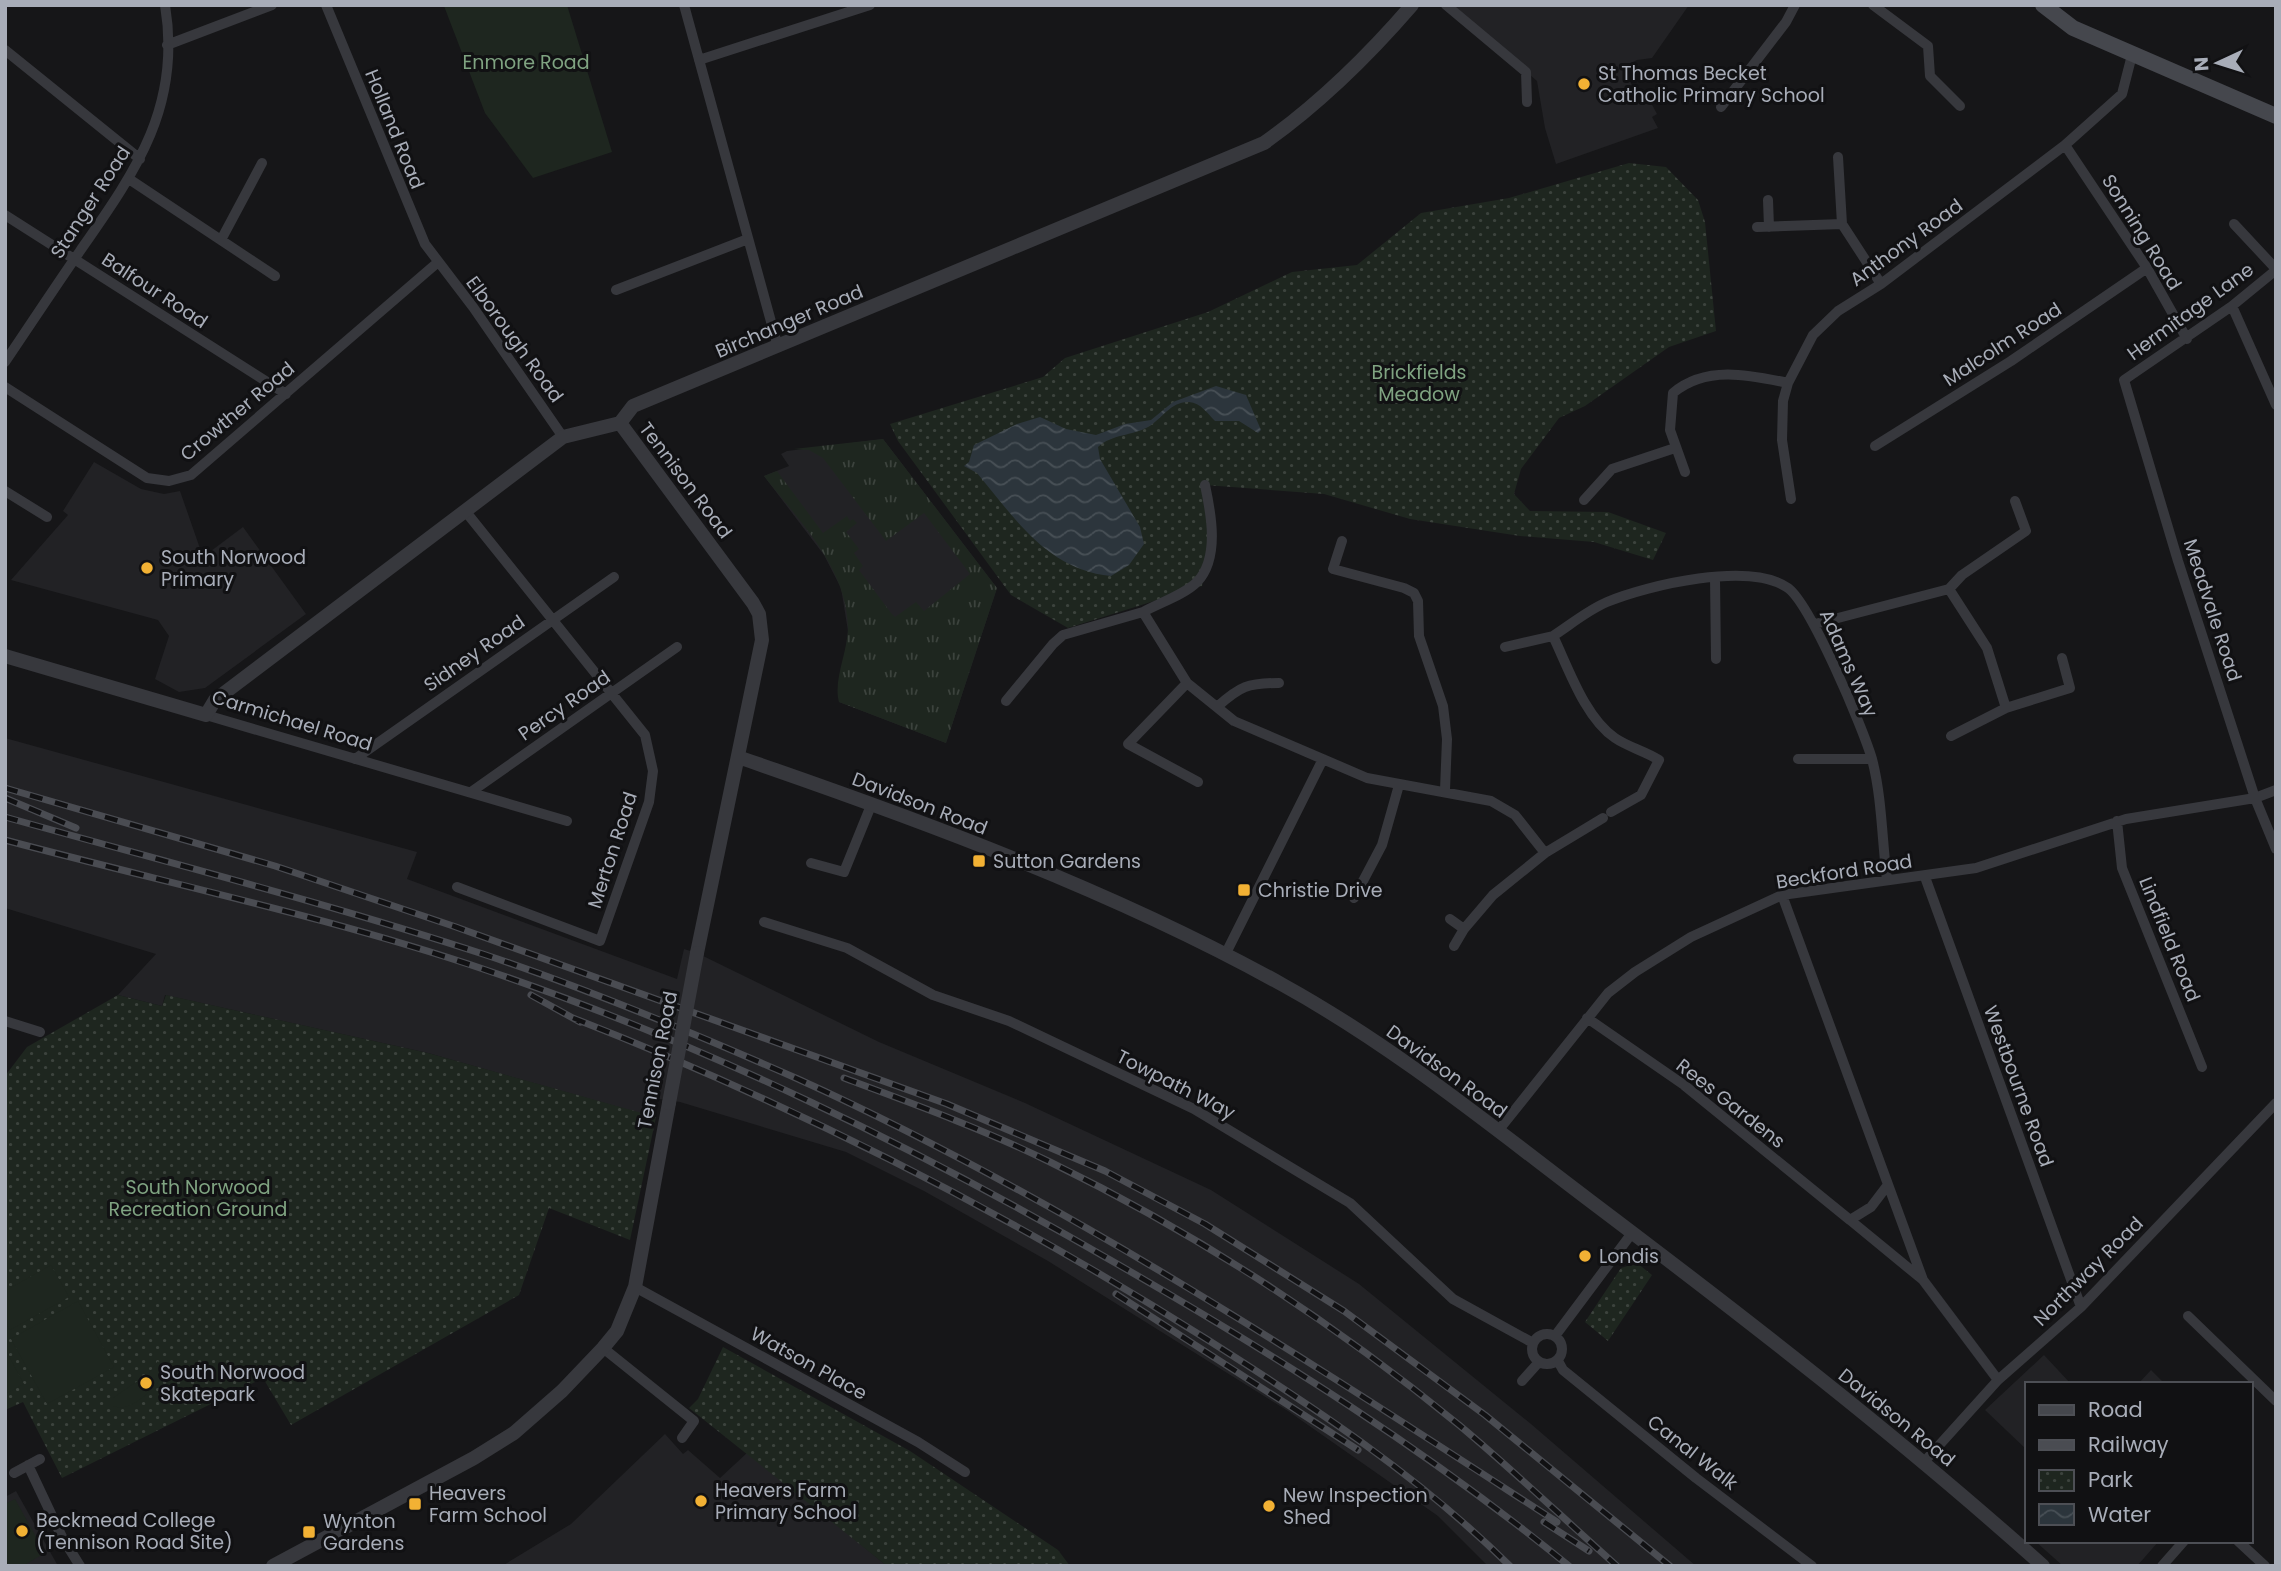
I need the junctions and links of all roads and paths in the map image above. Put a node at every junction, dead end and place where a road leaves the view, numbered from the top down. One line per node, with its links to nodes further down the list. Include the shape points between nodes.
1 (165, 5): 11 (street, Stanger Road)
2 (272, 5): 11 (street)
3 (326, 5): 31 (street, Holland Road, via 411,214)
4 (684, 5): 14 (street)
5 (870, 5): 14 (street)
6 (1412, 5): 39 (street, Birchanger Road, via 1324,96 1264,143)
7 (1446, 5): 15 (street, via 1526,72)
8 (1795, 5): 17 (street)
9 (1872, 5): 16 (street, via 1928,46 1930,76)
10 (2043, 5): 13 (main road, via 2073,28)
11 (167, 45): 21 (street, Stanger Road, via 164,102)
12 (5, 50): 21 (street)
13 (2132, 55): 18 (main road); 19 (street, Anthony Road, via 2122,94)
14 (699, 60): 28 (street)
15 (1527, 102)
16 (1960, 106)
17 (1721, 107)
18 (2276, 116)
19 (2065, 145): 32 (street, Sonning Road); 35 (street, Anthony Road)
20 (1838, 157): 26 (street)
21 (140, 159): 23 (street, Stanger Road)
22 (262, 163): 29 (street)
23 (129, 179): 29 (street); 30 (street, Stanger Road)
24 (1768, 200): 26 (street, via 1763,227)
25 (5, 215): 30 (street, Balfour Road)
26 (1842, 223): 35 (street)
27 (2234, 224): 33 (street, Hermitage Lane)
28 (748, 239): 36 (street); 39 (street)
29 (221, 240): 34 (street)
30 (75, 259): 40 (street, Stanger Road); 44 (street, Balfour Road)
31 (437, 263): 44 (street, Crowther Road); 47 (street, Elborough Road)
32 (2147, 268): 38 (street, Sonning Road); 48 (street, Malcolm Road)
33 (2276, 269): 37 (street, Hermitage Lane)
34 (275, 276)
35 (1881, 285): 42 (street, Anthony Road, via 1818,328)
36 (616, 290)
37 (2232, 306): 38 (street, Hermitage Lane); 45 (street)
38 (2187, 339): 41 (street, Hermitage Lane)
39 (778, 347): 46 (street, Birchanger Road, via 633,406)
40 (5, 362)
41 (2124, 380): 89 (street, Meadvale Road)
42 (1788, 383): 49 (street, via 1732,373 1682,386 1670,403); 53 (street, Anthony Road, via 1782,431)
43 (5, 387): 44 (street, Crowther Road, via 147,478 169,481 191,475)
44 (286, 394)
45 (2276, 405)
46 (620, 423): 47 (street, Birchanger Road); 79 (street, Tennison Road, via 759,614 762,640)
47 (563, 437): 56 (street, Birchanger Road)
48 (1875, 446)
49 (1675, 448): 50 (street); 54 (street, via 1612,469)
50 (1685, 472)
51 (1205, 485): 62 (street, via 1213,545 1202,572 1197,582)
52 (5, 491): 57 (street)
53 (1791, 499)
54 (1584, 500)
55 (2015, 501): 61 (street, via 2026,531)
56 (466, 512): 63 (street, Merton Road); 77 (street, Birchanger Road, via 215,700)
57 (47, 517)
58 (1342, 541): 86 (street, via 1333,569 1404,588 1418,601 1419,636 1446,723)
59 (614, 577): 63 (street, Sidney Road)
60 (1715, 578): 64 (street, Adams Way, via 1753,576 1775,581 1789,589); 65 (street, Adams Way, via 1604,603); 70 (street)
61 (1949, 589): 64 (street); 76 (street, via 1987,648)
62 (1143, 612): 71 (street); 74 (street, via 1063,635)
63 (553, 619): 73 (street, Merton Road); 80 (street, Sidney Road)
64 (1815, 624): 83 (street, Adams Way)
65 (1553, 636): 67 (street, Adams Way); 94 (street, via 1583,700 1614,738 1659,760 1641,795)
66 (677, 647): 73 (street, Percy Road)
67 (1505, 647)
68 (5, 656): 77 (street, Carmichael Road)
69 (2062, 658): 76 (street, via 2070,688)
70 (1716, 659)
71 (1187, 683): 75 (street); 84 (street, via 1128,744)
72 (1279, 683): 75 (street, via 1242,687)
73 (612, 692): 88 (street, Percy Road); 98 (street, Merton Road, via 645,735 653,771 649,802 600,941)
74 (1006, 701)
75 (1217, 707): 81 (street, via 1234,721)
76 (2006, 708): 78 (street)
77 (206, 715): 80 (street, Carmichael Road)
78 (1951, 736)
79 (738, 757): 90 (street, Davidson Road); 116 (street, Tennison Road, bridge)
80 (355, 759): 88 (street, Carmichael Road)
81 (1323, 759): 85 (street, via 1367,778); 105 (street)
82 (1798, 759): 83 (street)
83 (1871, 759): 97 (street, Adams Way)
84 (1198, 782)
85 (1399, 785): 86 (street); 100 (street, via 1385,837)
86 (1445, 790): 94 (street, via 1503,806)
87 (2276, 790): 89 (street, Beckford Road)
88 (471, 792): 91 (street, Carmichael Road)
89 (2255, 798): 92 (street, Beckford Road); 93 (street, Meadvale Road)
90 (872, 803): 95 (street, via 844,872); 105 (street, Davidson Road, via 1039,871)
91 (568, 821)
92 (2118, 821): 96 (street, Beckford Road, via 1976,868); 109 (street, Lindfield Road, via 2122,868)
93 (2276, 849)
94 (1545, 853): 103 (street, via 1493,895)
95 (811, 863)
96 (1925, 877): 97 (street, Beckford Road); 117 (street, Westbourne Road)
97 (1887, 880): 99 (street, Beckford Road)
98 (457, 887)
99 (1782, 894): 106 (street, Beckford Road, via 1691,937 1634,972); 112 (street, Rees Gardens)
100 (1354, 898)
101 (1450, 919): 103 (street)
102 (764, 922): 120 (street, Towpath Way, via 847,948 933,995 1009,1021 1194,1109 1350,1203 1452,1299)
103 (1464, 929): 104 (street)
104 (1454, 946)
105 (1225, 955): 111 (street, Davidson Road, via 1368,1038)
106 (1587, 1018): 111 (street, Beckford Road); 113 (street, Rees Gardens, via 1684,1086)
107 (5, 1021): 108 (street)
108 (40, 1032)
109 (2202, 1068)
110 (2276, 1103): 117 (street, Northway Road)
111 (1498, 1131): 114 (street, Davidson Road)
112 (1887, 1186): 113 (street, via 1871,1206); 115 (street, Rees Gardens)
113 (1850, 1220): 115 (street, Rees Gardens)
114 (1632, 1233): 119 (street); 129 (street, Davidson Road)
115 (1923, 1280): 124 (street, Rees Gardens)
116 (635, 1287): 121 (street, Tennison Road, via 617,1331); 131 (street, Watson Place)
117 (2081, 1307): 124 (street, Northway Road)
118 (2188, 1315): 126 (street)
119 (1555, 1336): 120 (street, via 1542,1334); 122 (street, via 1563,1348)
120 (1533, 1343): 123 (street)
121 (603, 1348): 127 (street, via 694,1421); 136 (street, Tennison Road, via 514,1433)
122 (1558, 1361): 123 (street); 137 (street, Canal Walk, via 1563,1370 1696,1478)
123 (1539, 1362): 125 (street)
124 (1998, 1380): 129 (street, Northway Road)
125 (1522, 1381)
126 (2276, 1401)
127 (682, 1438)
128 (40, 1459): 130 (street)
129 (1924, 1462): 138 (street, Davidson Road)
130 (28, 1465): 132 (street); 135 (street, via 61,1537)
131 (965, 1472)
132 (13, 1473)
133 (2182, 1543): 139 (street)
134 (2240, 1543): 140 (street)
135 (80, 1566)
136 (273, 1566)
137 (1812, 1566)
138 (2043, 1566)
139 (2162, 1566)
140 (2265, 1566)

